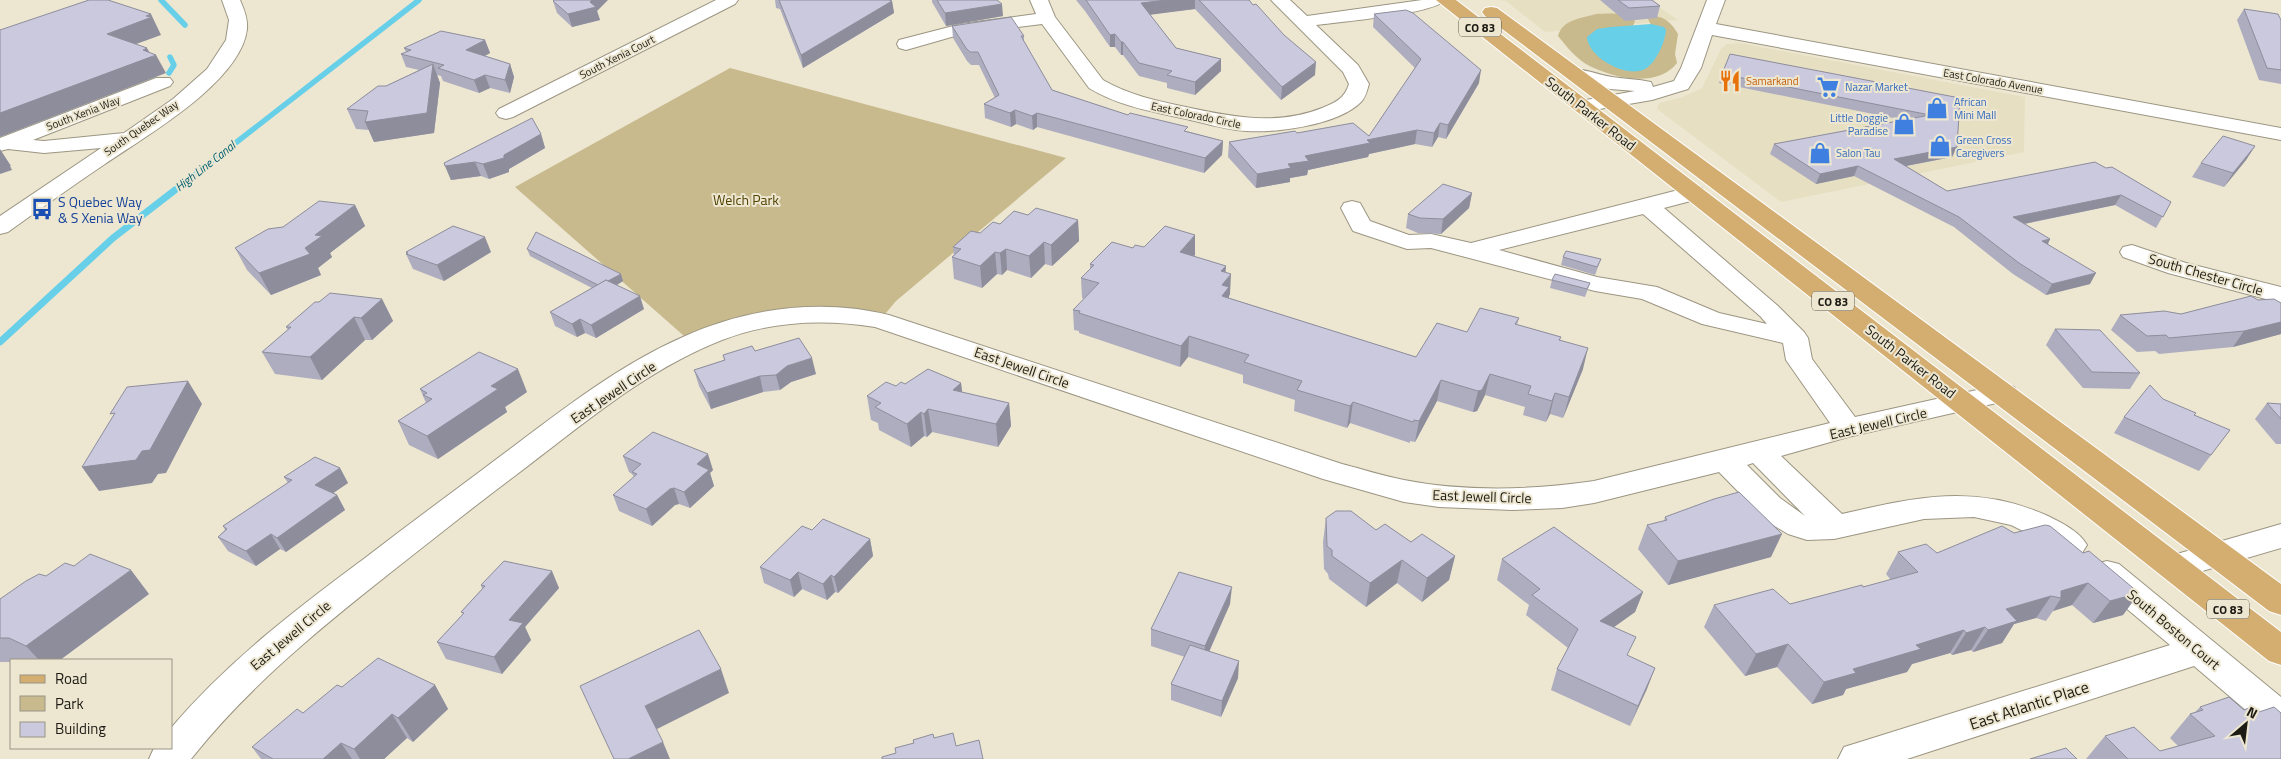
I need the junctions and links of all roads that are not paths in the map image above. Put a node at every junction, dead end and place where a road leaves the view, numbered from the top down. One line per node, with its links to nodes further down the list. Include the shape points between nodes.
1 (232, 0): 20 (street, South Quebec Way, via 238,28 234,44 224,60 190,94)
2 (729, 0): 18 (street, South Xenia Court)
3 (1280, 0): 10 (street, East Colorado Circle)
4 (1396, 0): 10 (street)
5 (1436, 0): 10 (street, via 1425,5)
6 (1445, 0): 17 (main road, South Parker Road / CO 83)
7 (1476, 0): 14 (main road, South Parker Road / CO 83)
8 (1716, 0): 11 (street)
9 (1043, 9): 10 (street, East Colorado Circle, via 1096,84 1107,91 1129,100 1246,125 1276,125 1324,115 1344,106 1358,94 1357,76); 12 (street)
10 (1298, 18)
11 (1706, 28): 13 (street); 19 (street, East Colorado Avenue)
12 (906, 44)
13 (1691, 68): 14 (street, via 1673,80 1649,86 1610,83); 16 (street, via 1678,86)
14 (1576, 75): 16 (main road, South Parker Road / CO 83)
15 (163, 82): 21 (street, South Xenia Way)
16 (1611, 101): 17 (street); 32 (main road, South Parker Road / CO 83)
17 (1582, 106): 24 (main road, South Parker Road / CO 83)
18 (506, 113)
19 (2281, 134)
20 (129, 138): 22 (street, South Xenia Way); 23 (street, South Quebec Way)
21 (2, 144): 22 (street, South Xenia Way)
22 (44, 147): 23 (street, South Xenia Way, via 79,155)
23 (92, 163): 27 (street, South Quebec Way)
24 (1694, 193): 25 (street); 33 (main road, South Parker Road / CO 83)
25 (1647, 206): 28 (street); 31 (street, via 1769,311)
26 (1352, 208): 28 (street, via 1361,226 1407,242 1431,241)
27 (0, 227)
28 (1471, 250): 31 (street, via 1595,284 1648,292 1711,319)
29 (2132, 252): 30 (street, South Chester Circle, via 2177,268)
30 (2281, 295)
31 (1795, 338): 34 (street, via 1799,360)
32 (2004, 393): 33 (street, East Jewell Circle); 39 (main road, South Parker Road / CO 83)
33 (1965, 402): 34 (street, East Jewell Circle); 40 (main road, South Parker Road / CO 83)
34 (1848, 428): 35 (street, East Jewell Circle)
35 (1759, 452): 36 (street, East Jewell Circle); 37 (street)
36 (1725, 460): 37 (street, South Boston Court, via 1791,522 1808,528); 45 (street, East Jewell Circle, via 1562,497 1464,498 1421,494 1326,470 880,320 822,314 757,321 703,338 662,359 595,403 454,506 256,662)
37 (1836, 527): 42 (street, South Boston Court, via 1934,505 1981,506 2006,512 2048,530 2078,550)
38 (2281, 536): 39 (street)
39 (2219, 554): 40 (street); 41 (main road, South Parker Road / CO 83)
40 (2175, 568): 43 (main road, South Parker Road / CO 83)
41 (2281, 602)
42 (2200, 650): 44 (street, South Boston Court); 46 (street, East Atlantic Place)
43 (2281, 651)
44 (2281, 718)
45 (168, 759)
46 (1857, 759)

